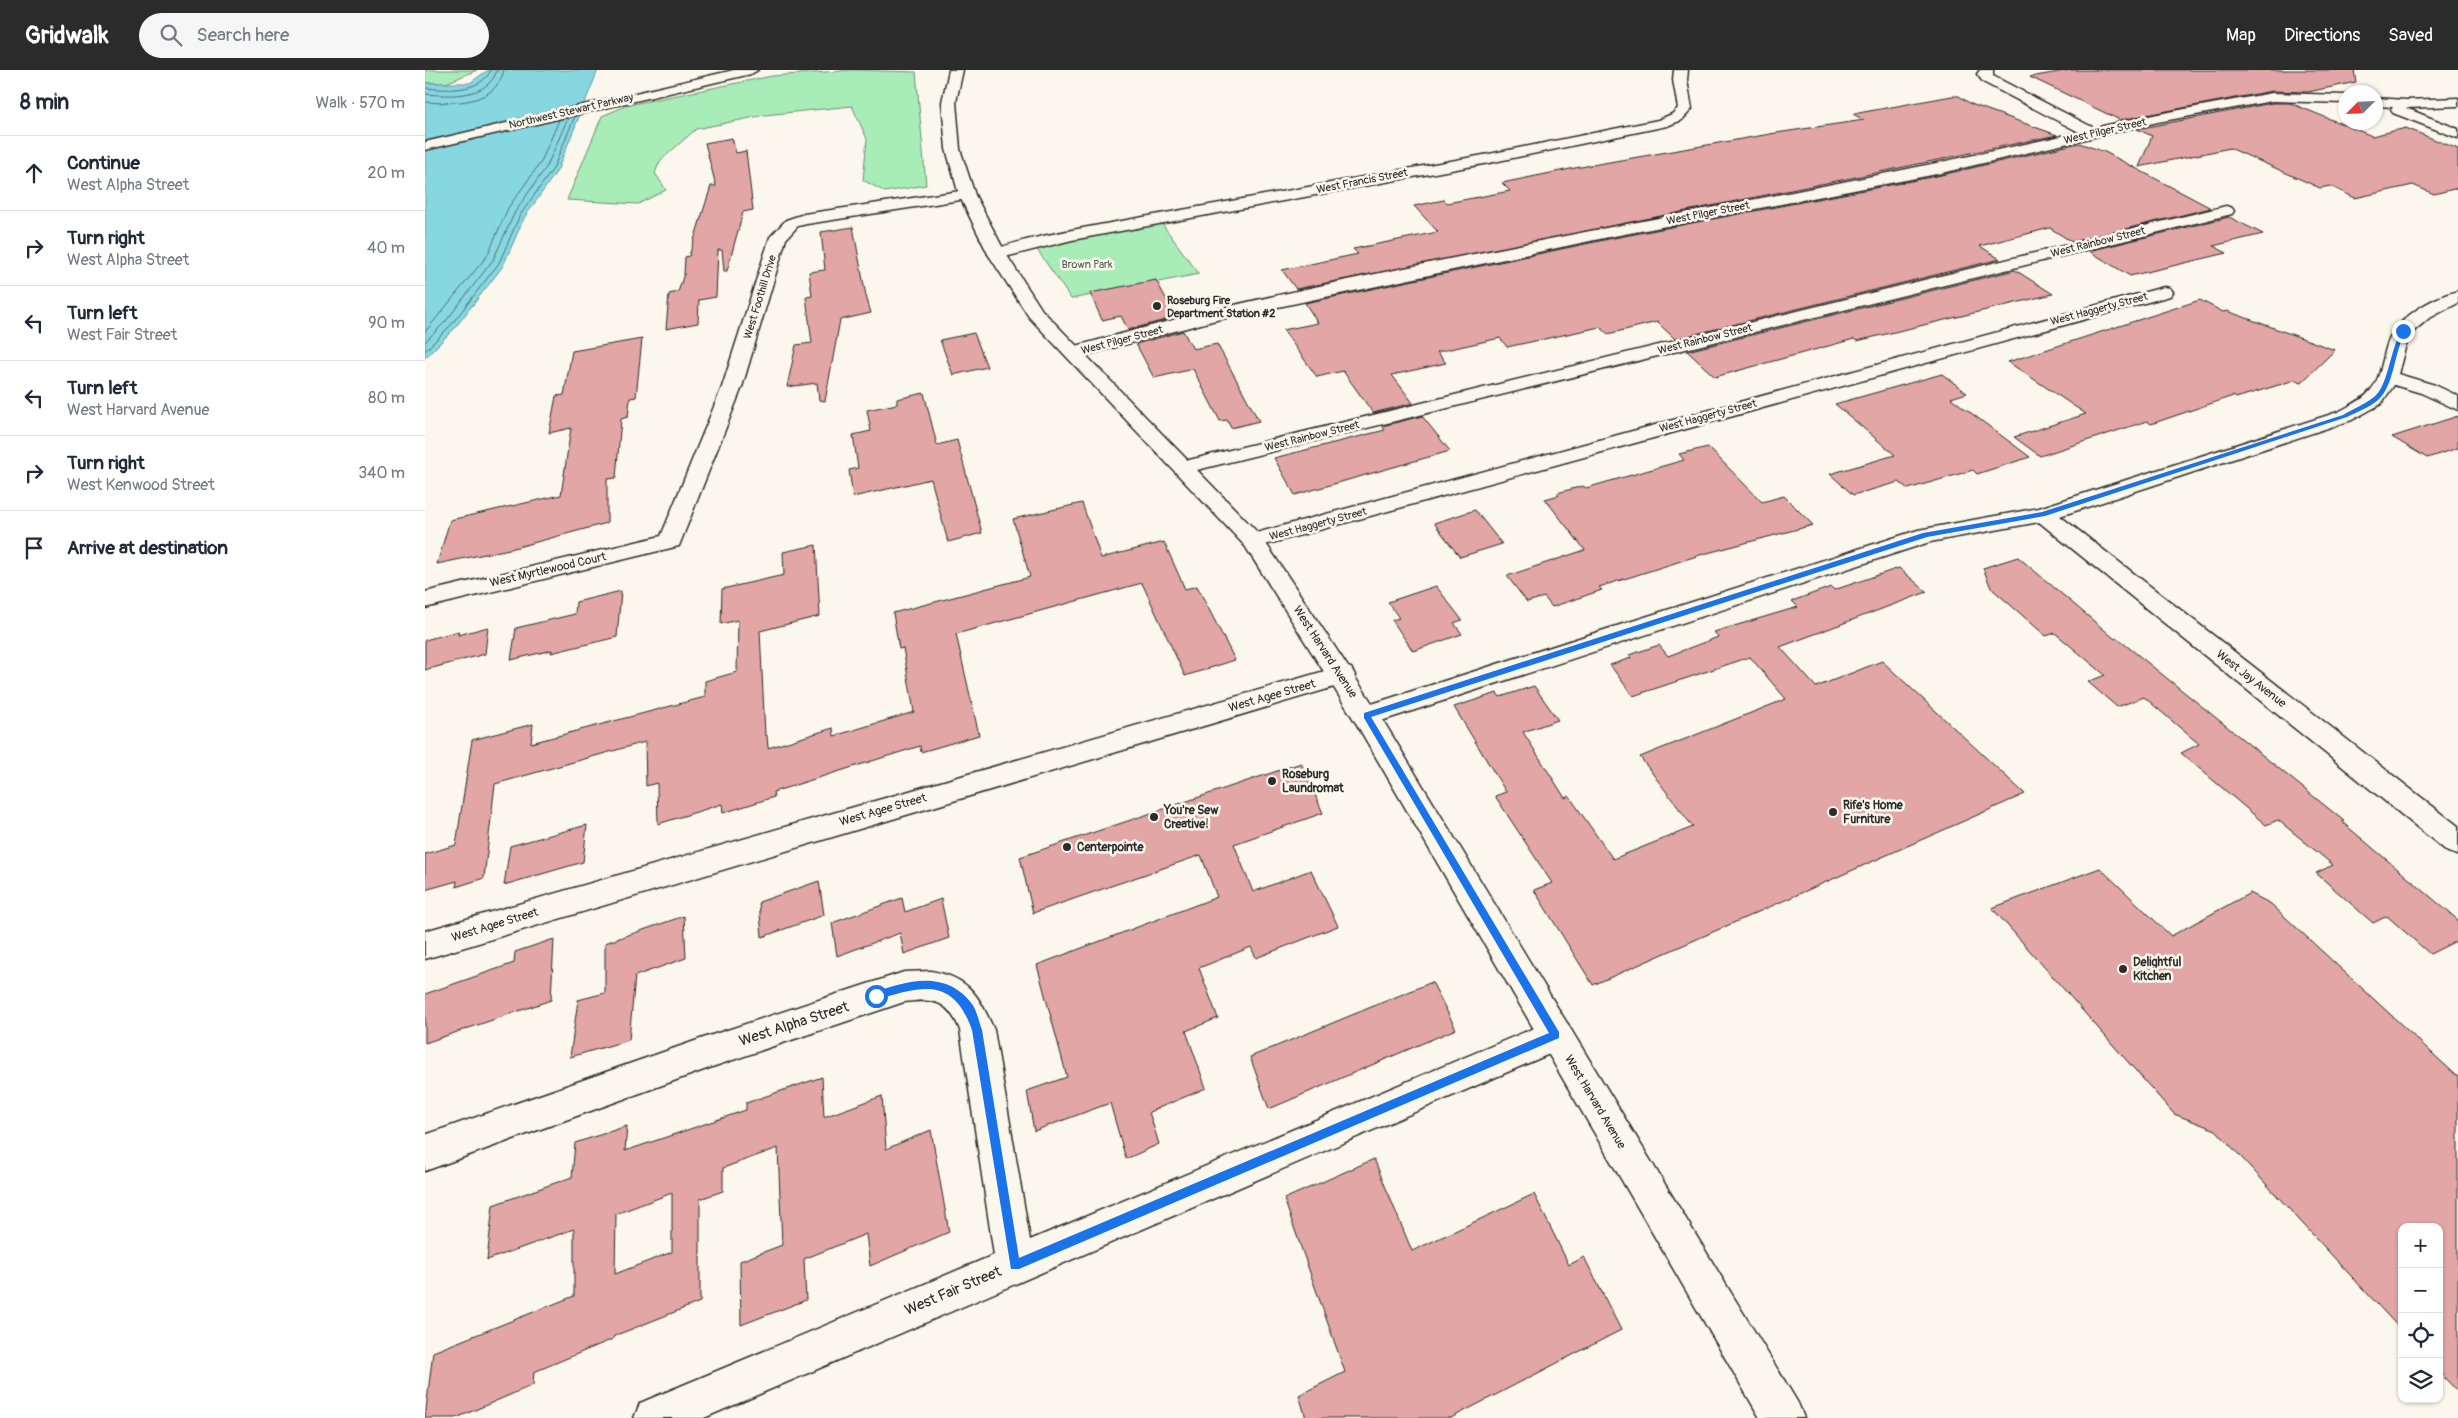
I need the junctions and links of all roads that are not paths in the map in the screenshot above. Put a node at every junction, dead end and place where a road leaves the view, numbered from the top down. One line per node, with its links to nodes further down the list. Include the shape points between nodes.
1 (751, 70): 12 (street, Northwest Stewart Parkway)
2 (956, 70): 13 (street, West Harvard Avenue, via 949,102 950,130)
3 (1681, 70): 15 (street, West Francis Street, via 1685,109 1677,117 1662,123 1545,150 1050,238)
4 (1983, 70): 5 (street)
5 (1988, 70): 10 (street, via 1985,74 1988,79)
6 (2338, 98): 10 (street, West Pilger Street, via 2272,97)
7 (2458, 102): 8 (street)
8 (2383, 103)
9 (2383, 105): 11 (street)
10 (2092, 133): 18 (street, West Pilger Street, via 1937,168 1619,230 1210,316)
11 (2458, 134)
12 (425, 146)
13 (967, 194): 15 (street, West Harvard Avenue); 23 (street, West Foothill Drive, via 804,219 784,228 778,237 733,387)
14 (2226, 211): 21 (street, West Rainbow Street)
15 (997, 254): 18 (street, West Harvard Avenue, via 1035,313)
16 (2164, 292): 24 (street, West Haggerty Street)
17 (2458, 296): 19 (street, via 2415,319 2403,331)
18 (1075, 352): 21 (street, West Harvard Avenue)
19 (2387, 377): 20 (street, via 2429,389); 22 (street, via 2385,387 2376,398 2345,416)
20 (2458, 404)
21 (1185, 467): 24 (street, West Harvard Avenue)
22 (2043, 514): 27 (street, via 1926,535); 28 (street, West Jay Avenue)
23 (671, 541): 25 (street, West Myrtlewood Court)
24 (1253, 541): 26 (street, West Harvard Avenue)
25 (425, 600)
26 (1342, 675): 27 (street, West Harvard Avenue); 29 (street, West Agee Street)
27 (1366, 716): 30 (street, West Harvard Avenue)
28 (2458, 843)
29 (425, 946)
30 (1556, 1035): 32 (street, West Fair Street); 34 (street, West Harvard Avenue)
31 (425, 1153): 32 (street, West Alpha Street, via 715,1050 904,987 927,984 954,991 969,1008 977,1030)
32 (1015, 1265): 33 (street, West Fair Street)
33 (655, 1418)
34 (1783, 1418)

